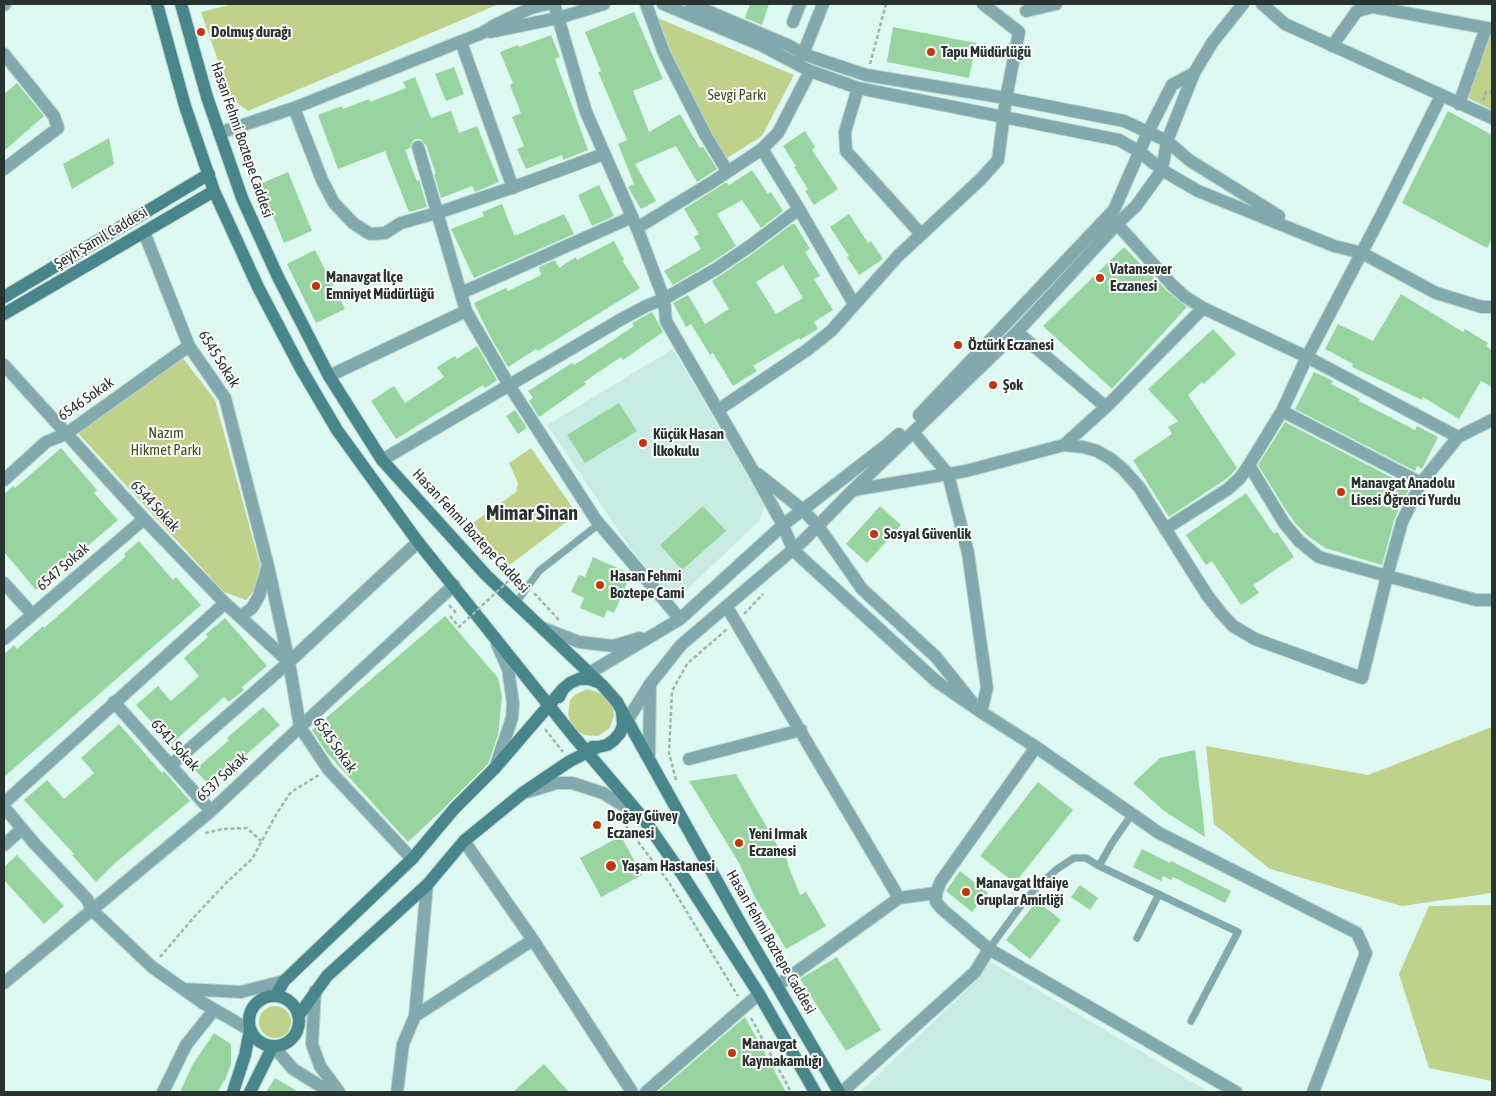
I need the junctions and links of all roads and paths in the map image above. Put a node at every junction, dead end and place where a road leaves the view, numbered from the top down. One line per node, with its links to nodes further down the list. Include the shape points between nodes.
1 (157, 4): 47 (main road, via 185,106)
2 (181, 4): 38 (main road, Hasan Fehmi Boztepe Caddesi)
3 (548, 4): 16 (street)
4 (554, 4): 18 (street)
5 (604, 4): 18 (street)
6 (646, 4): 46 (street, via 664,53)
7 (663, 4): 27 (street, via 761,45)
8 (691, 4): 26 (street)
9 (800, 4): 19 (street)
10 (823, 4): 26 (street)
11 (886, 4): 29 (path)
12 (983, 4): 21 (street)
13 (1056, 4): 17 (street)
14 (1243, 4): 28 (street, via 1212,43)
15 (1262, 4): 24 (street, via 1284,24)
16 (529, 6): 22 (street)
17 (1027, 7): 21 (street)
18 (558, 18): 22 (street); 43 (street, via 586,112)
19 (793, 22)
20 (1489, 29): 24 (street, via 1373,7 1357,11); 33 (street)
21 (1019, 32): 32 (street)
22 (482, 33): 23 (street)
23 (461, 42): 34 (street); 48 (street)
24 (1332, 46): 31 (street)
25 (4, 54): 44 (street, via 54,116 58,128)
26 (803, 54): 29 (street)
27 (810, 71): 30 (street); 41 (street, via 778,133)
28 (1194, 73): 37 (street, via 1172,85); 39 (street)
29 (866, 75): 32 (street)
30 (858, 88): 35 (street); 55 (street, via 845,132 846,151)
31 (1441, 96): 33 (street); 57 (street)
32 (1006, 98): 35 (street); 37 (street, via 1124,121)
33 (1459, 104): 36 (street)
34 (294, 108): 38 (street); 51 (street, via 322,180 334,203 353,223 370,234 384,233 401,223)
35 (1004, 116): 42 (street, via 1119,140); 55 (street, via 998,160)
36 (1492, 118)
37 (1148, 132): 39 (street); 42 (street)
38 (219, 133): 70 (main road, Hasan Fehmi Boztepe Caddesi, via 242,198)
39 (1167, 141): 45 (street); 56 (street, via 1189,160 1258,204)
40 (418, 147): 51 (street)
41 (762, 149): 46 (street); 50 (street)
42 (1140, 152): 45 (street); 87 (street, via 1114,210 913,421)
43 (604, 154): 48 (street); 52 (street)
44 (4, 168)
45 (1162, 170): 53 (street, via 1136,206); 56 (street, via 1198,191)
46 (727, 172): 52 (street)
47 (209, 174): 49 (main road); 59 (main road, Şeyh Şamil Caddesi)
48 (513, 188): 51 (street)
49 (214, 191): 54 (main road, Şeyh Şamil Caddesi); 93 (main road, via 258,287 300,367 337,430)
50 (799, 209): 60 (street, via 750,246); 61 (street)
51 (437, 213): 58 (street)
52 (635, 222): 58 (street); 60 (street)
53 (1117, 224): 63 (street, via 1172,285); 66 (street)
54 (144, 232): 65 (main road, Şeyh Şamil Caddesi); 67 (street, 6545 Sokak)
55 (921, 234): 61 (street)
56 (1334, 246): 57 (street)
57 (1362, 253): 62 (street, via 1436,293); 68 (street)
58 (461, 292): 64 (street)
59 (4, 297)
60 (664, 299): 71 (street, via 620,320); 73 (street, via 666,321)
61 (854, 304): 73 (street, via 831,331 808,350)
62 (1492, 307)
63 (1203, 308): 68 (street); 72 (street)
64 (466, 311): 70 (street); 71 (street)
65 (4, 314)
66 (1018, 332): 72 (street); 76 (street)
67 (189, 346): 77 (street, 6546 Sokak); 95 (street, 6545 Sokak, via 225,398)
68 (1307, 357): 74 (street); 78 (street)
69 (4, 366): 77 (street, 6544 Sokak)
70 (329, 376): 80 (main road, Hasan Fehmi Boztepe Caddesi)
71 (509, 385): 80 (street); 89 (street)
72 (1106, 407): 79 (street)
73 (718, 410): 82 (street)
74 (1282, 411): 81 (street); 85 (street)
75 (1492, 420): 78 (street)
76 (913, 432): 83 (street); 86 (street)
77 (66, 434): 84 (street, 6546 Sokak, via 46,442); 88 (street, 6544 Sokak)
78 (1458, 437): 85 (street)
79 (1064, 445): 83 (street); 92 (street, via 1097,451 1123,469)
80 (382, 460): 103 (main road, Hasan Fehmi Boztepe Caddesi, via 486,575)
81 (1249, 465): 92 (street, via 1228,489); 97 (street, via 1284,523 1299,541 1319,557)
82 (752, 469): 87 (street); 90 (street)
83 (948, 474): 86 (street); 123 (street, via 968,553 986,679)
84 (4, 480)
85 (1421, 483): 97 (street, via 1402,522)
86 (853, 490): 91 (street)
87 (803, 510): 90 (street); 91 (street)
88 (144, 519): 104 (street, 6544 Sokak); 106 (street, 6547 Sokak)
89 (599, 524): 103 (lane, via 539,571); 109 (street)
90 (783, 525): 94 (street); 109 (street)
91 (818, 526): 94 (street); 123 (street, via 862,589 936,657)
92 (1165, 529): 97 (street, via 1207,595 1233,626 1255,639 1362,678)
93 (418, 542): 99 (main road); 116 (street)
94 (794, 550): 105 (street); 123 (street, via 936,681)
95 (268, 566): 108 (street, via 259,596 252,608); 116 (street, 6545 Sokak)
96 (516, 574): 107 (path, bridge, via 459,627)
97 (1387, 576): 102 (street, via 1476,600)
98 (4, 583): 106 (street)
99 (454, 585): 101 (street, 6537 Sokak); 115 (main road)
100 (766, 591): 110 (path)
101 (442, 596): 111 (path); 127 (street, 6537 Sokak)
102 (1492, 600)
103 (516, 602): 112 (main road, Hasan Fehmi Boztepe Caddesi)
104 (225, 603): 108 (street, 6544 Sokak); 120 (street)
105 (727, 607): 110 (street); 118 (street, via 681,645)
106 (32, 614): 114 (street, 6547 Sokak)
107 (450, 616)
108 (240, 617): 116 (street, 6544 Sokak)
109 (680, 619): 113 (street)
110 (736, 622): 128 (street); 138 (path, via 687,664 672,691 669,753)
111 (466, 623)
112 (543, 628): 113 (street, via 579,642 612,646); 117 (main road, Hasan Fehmi Boztepe Caddesi)
113 (661, 632): 117 (street)
114 (4, 639)
115 (495, 640): 121 (main road); 136 (street, via 508,669 513,704 512,718)
116 (289, 662): 127 (street, 6545 Sokak); 135 (street)
117 (589, 678): 119 (main road, via 570,683); 122 (main road, Hasan Fehmi Boztepe Caddesi)
118 (650, 684): 125 (street); 132 (street)
119 (563, 689): 121 (main road); 126 (main road, via 557,708)
120 (114, 702): 135 (street, 6541 Sokak); 140 (street)
121 (548, 706): 124 (main road); 126 (main road)
122 (621, 707): 125 (main road, Hasan Fehmi Boztepe Caddesi); 129 (main road, via 623,725)
123 (981, 712): 130 (street)
124 (537, 718): 134 (path); 136 (main road)
125 (628, 719): 129 (street); 132 (main road, Hasan Fehmi Boztepe Caddesi)
126 (564, 726): 131 (main road, via 574,738)
127 (300, 727): 137 (street, 6545 Sokak); 141 (street, 6537 Sokak)
128 (801, 730): 133 (street); 155 (street)
129 (620, 733): 131 (main road, via 607,745)
130 (1036, 747): 142 (street); 153 (street, via 941,881)
131 (593, 750): 134 (main road); 144 (main road)
132 (649, 757): 163 (main road, Hasan Fehmi Boztepe Caddesi)
133 (689, 759)
134 (570, 761): 139 (main road)
135 (171, 765): 141 (street, 6541 Sokak)
136 (495, 768): 150 (main road, via 454,809)
137 (328, 769): 147 (path, via 291,792); 150 (street, 6545 Sokak)
138 (676, 782)
139 (524, 792): 144 (street, via 557,783 572,783 603,794); 148 (main road)
140 (4, 805): 145 (street)
141 (211, 811): 146 (street, 6537 Sokak)
142 (1132, 814): 151 (lane); 187 (street, via 1158,833 1357,933 1366,953)
143 (618, 815): 168 (path, via 668,881)
144 (643, 818): 166 (main road)
145 (22, 829): 149 (street); 156 (street, via 87,899)
146 (189, 830): 147 (path, via 200,833 247,828); 156 (street, 6537 Sokak)
147 (261, 841): 160 (path, via 252,858 195,916)
148 (464, 841): 152 (main road); 158 (street)
149 (4, 845)
150 (412, 859): 161 (main road)
151 (1099, 866): 154 (lane); 159 (lane, via 1086,858 1074,858 1057,869 1022,904)
152 (427, 886): 165 (main road, via 327,976); 171 (street)
153 (936, 893): 155 (street); 159 (street, via 936,902 942,909)
154 (1160, 894): 157 (lane); 172 (lane, via 1238,932)
155 (899, 898): 163 (street)
156 (92, 910): 160 (street); 162 (street, 6537 Sokak)
157 (1137, 938)
158 (533, 940): 171 (street); 181 (street)
159 (989, 949): 185 (street, via 975,972); 186 (street)
160 (152, 967): 164 (street)
161 (284, 981): 164 (street, via 241,992); 167 (main road)
162 (4, 983)
163 (777, 986): 185 (main road, Hasan Fehmi Boztepe Caddesi)
164 (182, 989): 169 (street)
165 (315, 991): 170 (main road); 179 (street, via 312,1044 320,1066)
166 (759, 994): 168 (street); 184 (main road)
167 (276, 995): 170 (main road, via 291,1002); 173 (main road, via 254,1005 250,1013)
168 (744, 1006): 182 (street); 183 (path)
169 (214, 1010): 173 (street); 175 (street, via 186,1045)
170 (299, 1015): 174 (main road, via 300,1023 294,1037 280,1046)
171 (415, 1016): 180 (street, via 404,1044)
172 (1191, 1021)
173 (250, 1030): 174 (main road, via 259,1041); 176 (main road)
174 (273, 1046): 177 (main road); 178 (street, via 293,1069)
175 (163, 1092)
176 (233, 1092)
177 (250, 1092)
178 (330, 1092)
179 (339, 1092)
180 (397, 1092)
181 (632, 1092)
182 (646, 1092)
183 (791, 1092)
184 (815, 1092)
185 (840, 1092)
186 (1236, 1092)
187 (1313, 1092)

